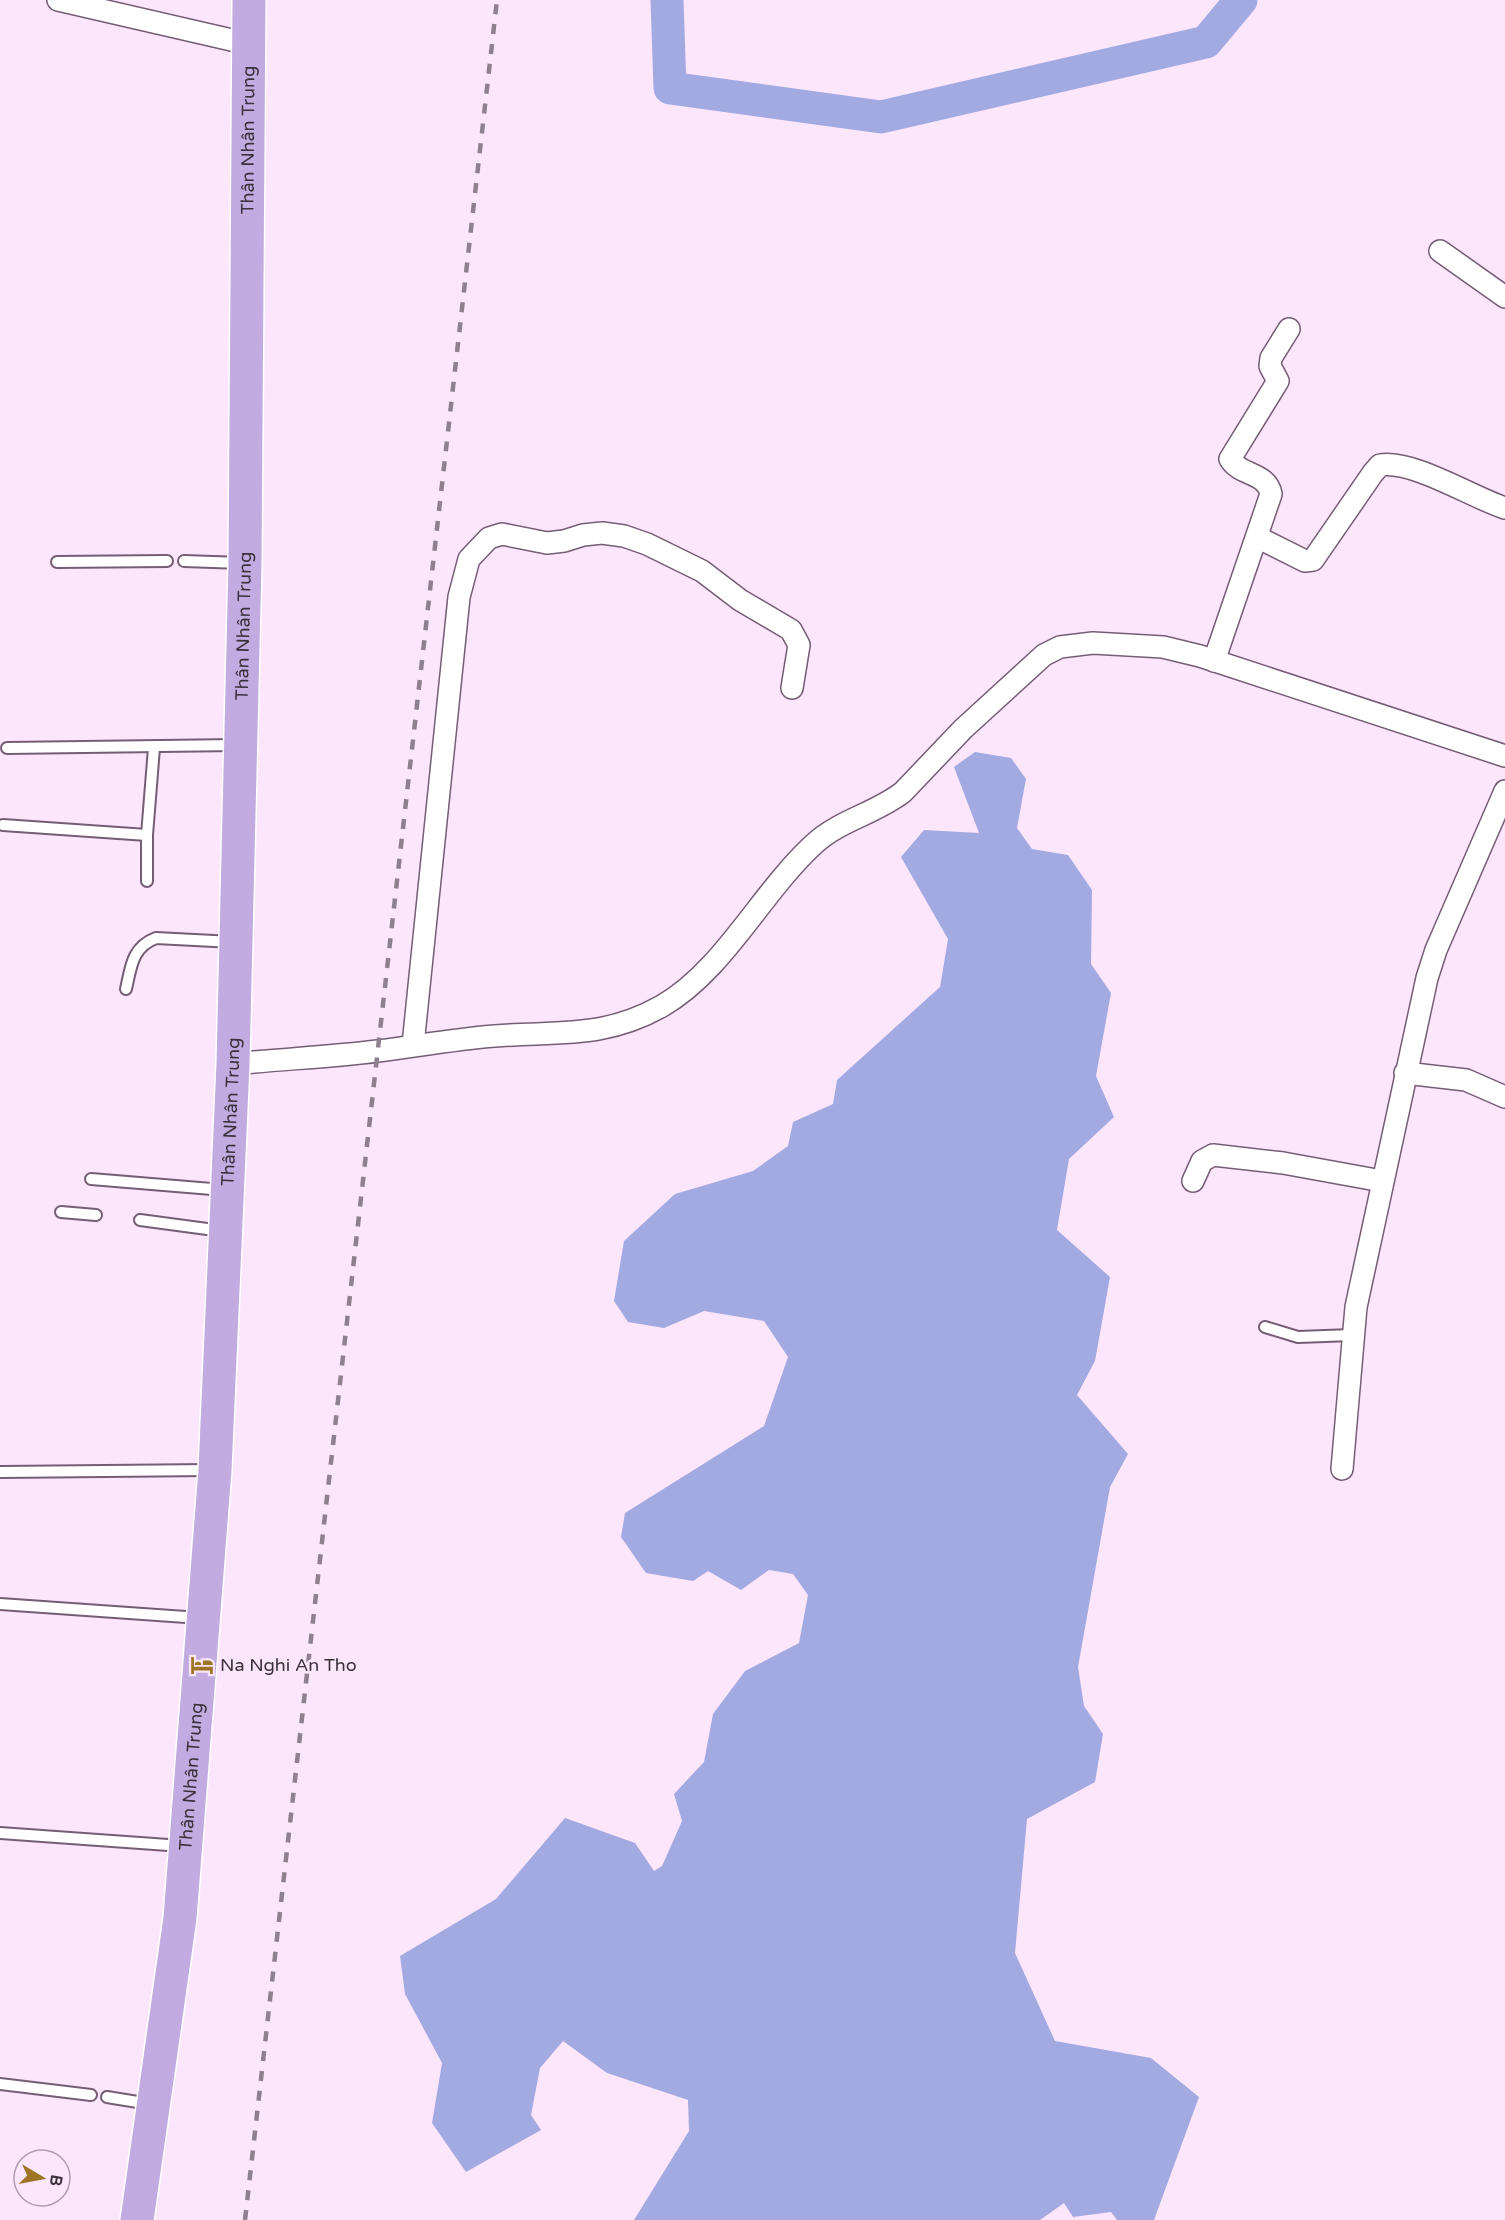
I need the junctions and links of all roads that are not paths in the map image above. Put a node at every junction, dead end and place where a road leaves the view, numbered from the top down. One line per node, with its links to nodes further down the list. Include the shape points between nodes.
1 (58, 0): 3 (street)
2 (249, 0): 3 (main road, Thân Nhân Trung)
3 (249, 44): 12 (main road, Thân Nhân Trung)
4 (1440, 251): 5 (street)
5 (1505, 297)
6 (1290, 329): 8 (street, via 1271,358 1270,366 1278,381 1230,459 1270,488 1270,501)
7 (1505, 508): 8 (street, via 1432,477 1391,464 1380,465 1313,560 1305,561)
8 (1257, 537): 13 (street)
9 (167, 561): 11 (lane)
10 (184, 561): 12 (lane)
11 (57, 562)
12 (245, 563): 15 (main road, Thân Nhân Trung)
13 (1214, 661): 18 (street); 25 (street, via 1163,647 1131,644 1060,647 1025,670 892,801 832,830 815,843 780,878 710,967 662,1006 597,1031 496,1036)
14 (792, 688): 25 (street, via 799,645 791,630 702,572 647,544 602,533 547,543 502,534 489,538 469,559 459,597)
15 (240, 745): 17 (lane); 23 (main road, Thân Nhân Trung)
16 (7, 748): 17 (lane)
17 (154, 748): 21 (lane)
18 (1505, 756)
19 (1505, 791): 27 (street, via 1436,950)
20 (3, 825): 21 (lane)
21 (147, 835): 22 (lane)
22 (147, 881)
23 (236, 943): 24 (lane, via 156,938 146,942 135,953); 26 (main road, Thân Nhân Trung)
24 (126, 989)
25 (413, 1046): 26 (street)
26 (233, 1064): 32 (main road, Thân Nhân Trung)
27 (1405, 1073): 28 (street, via 1466,1080); 31 (street)
28 (1505, 1097)
29 (91, 1179): 32 (lane)
30 (1193, 1181): 31 (street, via 1202,1161 1213,1155 1284,1162)
31 (1382, 1181): 38 (street)
32 (227, 1191): 36 (main road, Thân Nhân Trung)
33 (61, 1212): 34 (lane)
34 (96, 1215)
35 (140, 1220): 36 (lane)
36 (225, 1232): 40 (main road, Thân Nhân Trung)
37 (1265, 1327): 38 (lane, via 1298,1337)
38 (1352, 1335): 39 (street)
39 (1342, 1469)
40 (215, 1470): 41 (lane); 43 (main road, Thân Nhân Trung)
41 (0, 1472)
42 (0, 1604): 43 (lane)
43 (204, 1618): 45 (main road, Thân Nhân Trung)
44 (0, 1833): 45 (lane)
45 (187, 1846): 49 (main road, Thân Nhân Trung)
46 (0, 2084): 47 (lane)
47 (91, 2095)
48 (107, 2097): 49 (lane)
49 (153, 2104): 50 (main road, Thân Nhân Trung)
50 (137, 2220)

